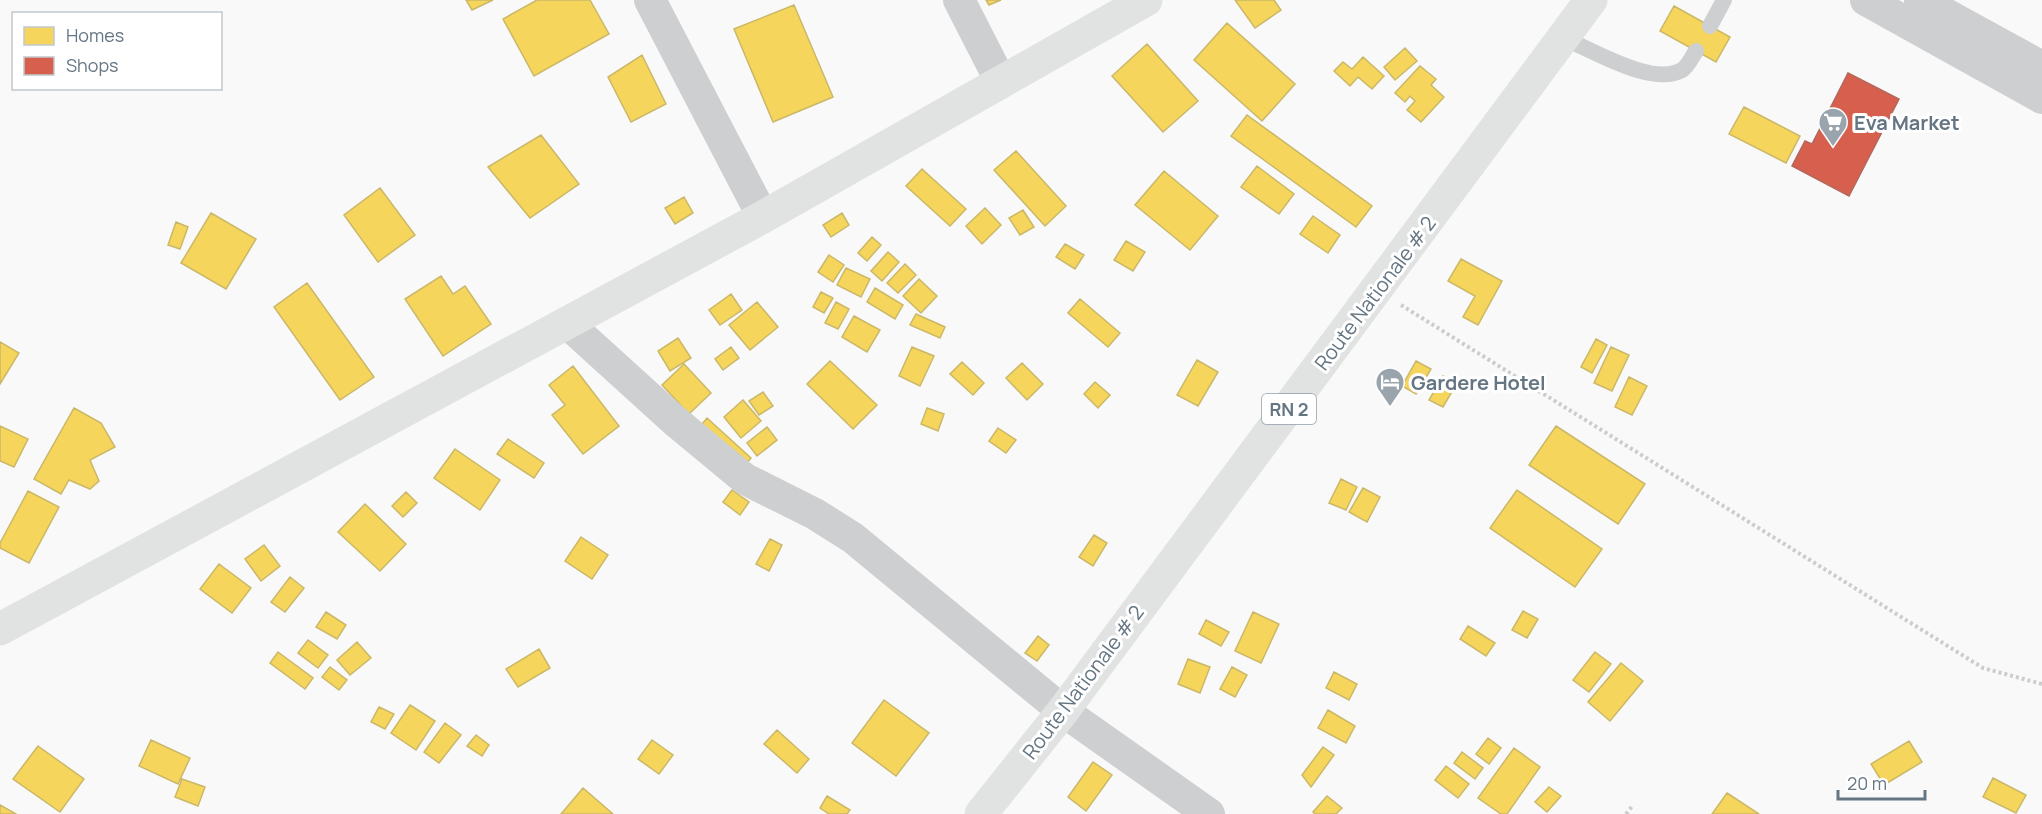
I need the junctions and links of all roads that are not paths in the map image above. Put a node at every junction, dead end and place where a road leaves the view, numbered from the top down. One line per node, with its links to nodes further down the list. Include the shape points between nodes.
1 (650, 0): 14 (street)
2 (959, 0): 12 (street)
3 (1146, 0): 12 (main road)
4 (1591, 0): 9 (main road, Route Nationale # 2 / RN 2)
5 (1724, 0): 8 (lane)
6 (1866, 0): 13 (street)
7 (1920, 0): 11 (street)
8 (1710, 26)
9 (1563, 38): 10 (lane, via 1650,75 1684,69); 17 (main road, Route Nationale # 2 / RN 2)
10 (1696, 51)
11 (2042, 67)
12 (1001, 82): 14 (main road)
13 (2042, 98)
14 (763, 217): 15 (main road)
15 (567, 322): 16 (main road); 17 (street, via 745,479 853,538)
16 (0, 629)
17 (1063, 711): 18 (main road, Route Nationale # 2 / RN 2); 19 (street)
18 (981, 814)
19 (1209, 814)

